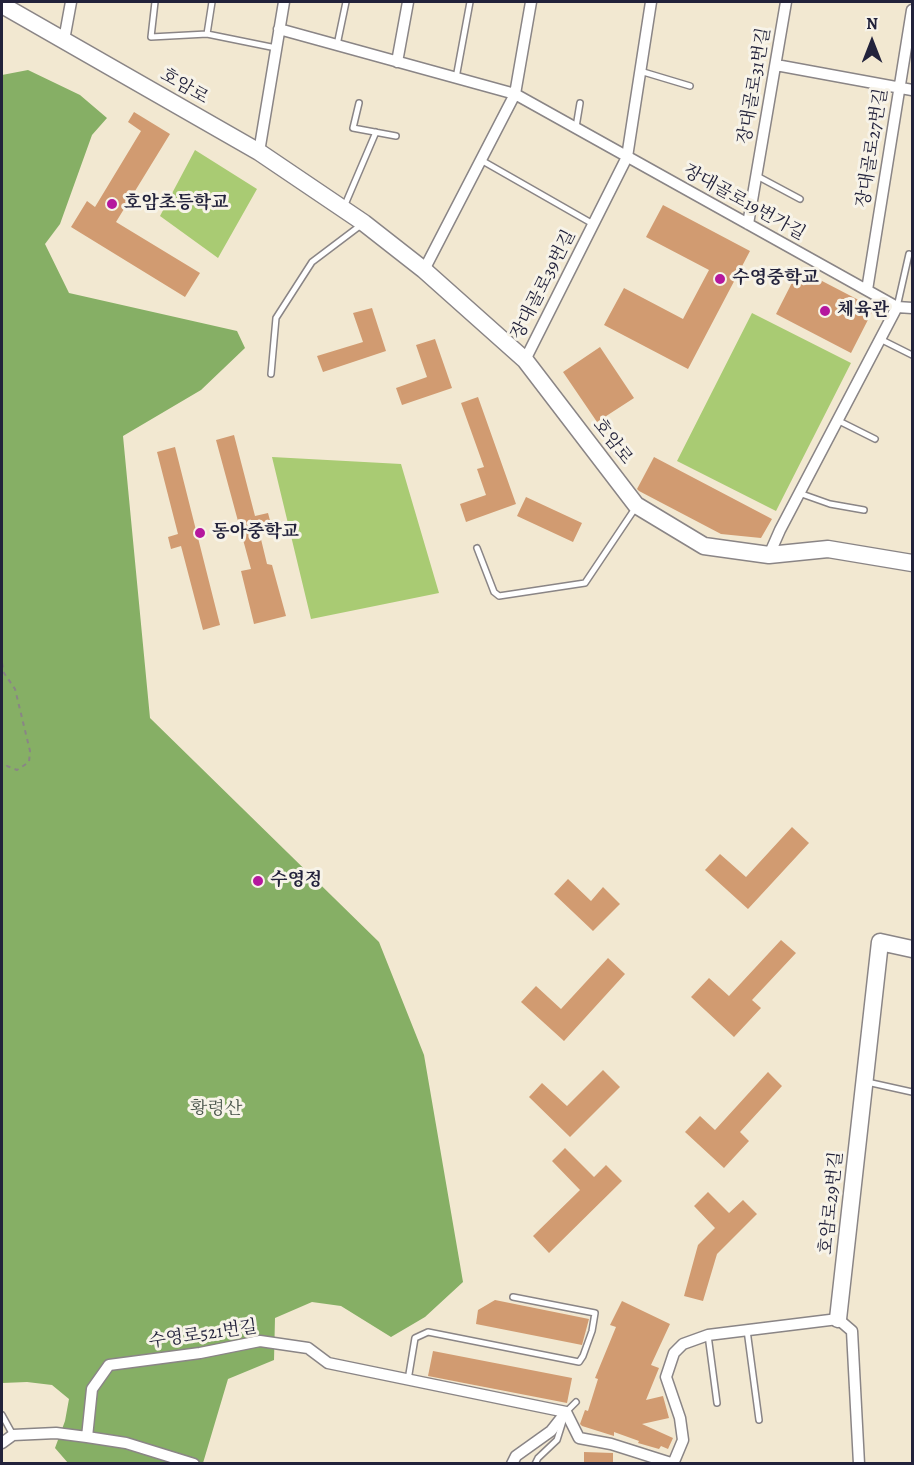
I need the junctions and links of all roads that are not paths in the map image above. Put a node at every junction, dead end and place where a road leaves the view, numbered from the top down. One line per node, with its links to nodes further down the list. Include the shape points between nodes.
1 (71, 2): 15 (street)
2 (155, 2): 14 (lane, via 151,37)
3 (212, 2): 14 (lane)
4 (284, 2): 13 (street)
5 (346, 2): 16 (lane)
6 (408, 2): 18 (street)
7 (470, 2): 21 (lane)
8 (531, 2): 25 (street)
9 (651, 2): 20 (street, 장대골로39번길)
10 (786, 2): 19 (street, 장대골로31번길)
11 (2, 5): 15 (street, 호암로)
12 (912, 10): 23 (street, 장대골로27번길)
13 (279, 29): 16 (street, 장대골로19번가길); 17 (street)
14 (207, 34): 17 (lane)
15 (64, 40): 31 (street, 호암로)
16 (337, 45): 18 (street, 장대골로19번가길)
17 (276, 48): 31 (street)
18 (397, 62): 21 (street, 장대골로19번가길)
19 (776, 65): 23 (street); 34 (street, 장대골로31번길)
20 (640, 71): 22 (lane); 32 (street, 장대골로39번길)
21 (456, 78): 25 (street, 장대골로19번가길)
22 (690, 86)
23 (900, 87): 24 (street); 42 (street, 장대골로27번길)
24 (912, 90)
25 (515, 94): 28 (street, 장대골로19번가길); 33 (street)
26 (359, 102): 29 (lane, via 353,128)
27 (580, 102): 28 (lane)
28 (576, 128): 32 (street, 장대골로19번가길)
29 (376, 132): 30 (lane); 36 (lane)
30 (396, 136)
31 (259, 152): 36 (street, 호암로)
32 (627, 157): 38 (street, 장대골로39번길); 39 (street, 장대골로19번가길)
33 (481, 160): 38 (lane, 장대골로39번길); 41 (street)
34 (757, 176): 35 (lane); 39 (street, 장대골로31번길)
35 (800, 199)
36 (344, 207): 37 (street, 호암로)
37 (364, 223): 41 (street, 호암로); 48 (lane, via 312,262 276,318)
38 (593, 224): 47 (street, 장대골로39번길)
39 (748, 224): 42 (street, 장대골로19번가길)
40 (909, 254): 43 (lane)
41 (424, 270): 47 (street, 호암로)
42 (867, 290): 43 (street, 장대골로19번가길)
43 (897, 307): 44 (street, 장대골로19번가길); 45 (street)
44 (912, 308)
45 (880, 339): 46 (lane); 49 (street)
46 (912, 355)
47 (525, 360): 52 (street, 호암로)
48 (272, 374)
49 (837, 420): 50 (lane); 51 (street)
50 (875, 439)
51 (799, 493): 53 (lane); 55 (street)
52 (636, 505): 54 (lane, via 585,583 499,596); 55 (street, 호암로, via 704,546)
53 (864, 510)
54 (477, 548)
55 (769, 555): 56 (street, 호암로, via 828,549)
56 (912, 563)
57 (912, 949): 58 (street, 호암로29번길, via 880,942)
58 (864, 1081): 59 (lane); 61 (street, 호암로29번길)
59 (912, 1092)
60 (513, 1297): 64 (lane, via 595,1313 579,1362 428,1332 415,1338)
61 (838, 1319): 62 (street); 77 (street, via 852,1331)
62 (747, 1330): 63 (street); 69 (lane)
63 (708, 1335): 66 (lane); 73 (street, via 683,1344 674,1353 666,1377 683,1440)
64 (408, 1380): 67 (street, 수영로521번길); 71 (street, 수영로521번길, via 328,1363 308,1348 261,1341 109,1365 92,1389)
65 (576, 1402): 67 (lane)
66 (717, 1402)
67 (566, 1412): 73 (street, via 579,1438); 75 (street, via 551,1431 516,1456); 76 (lane, via 557,1440)
68 (2, 1415): 70 (lane)
69 (759, 1420)
70 (13, 1435): 71 (street, via 56,1433); 72 (street)
71 (87, 1437): 74 (street, via 126,1443)
72 (2, 1443)
73 (673, 1463)
74 (194, 1464)
75 (512, 1464)
76 (536, 1464)
77 (859, 1464)

